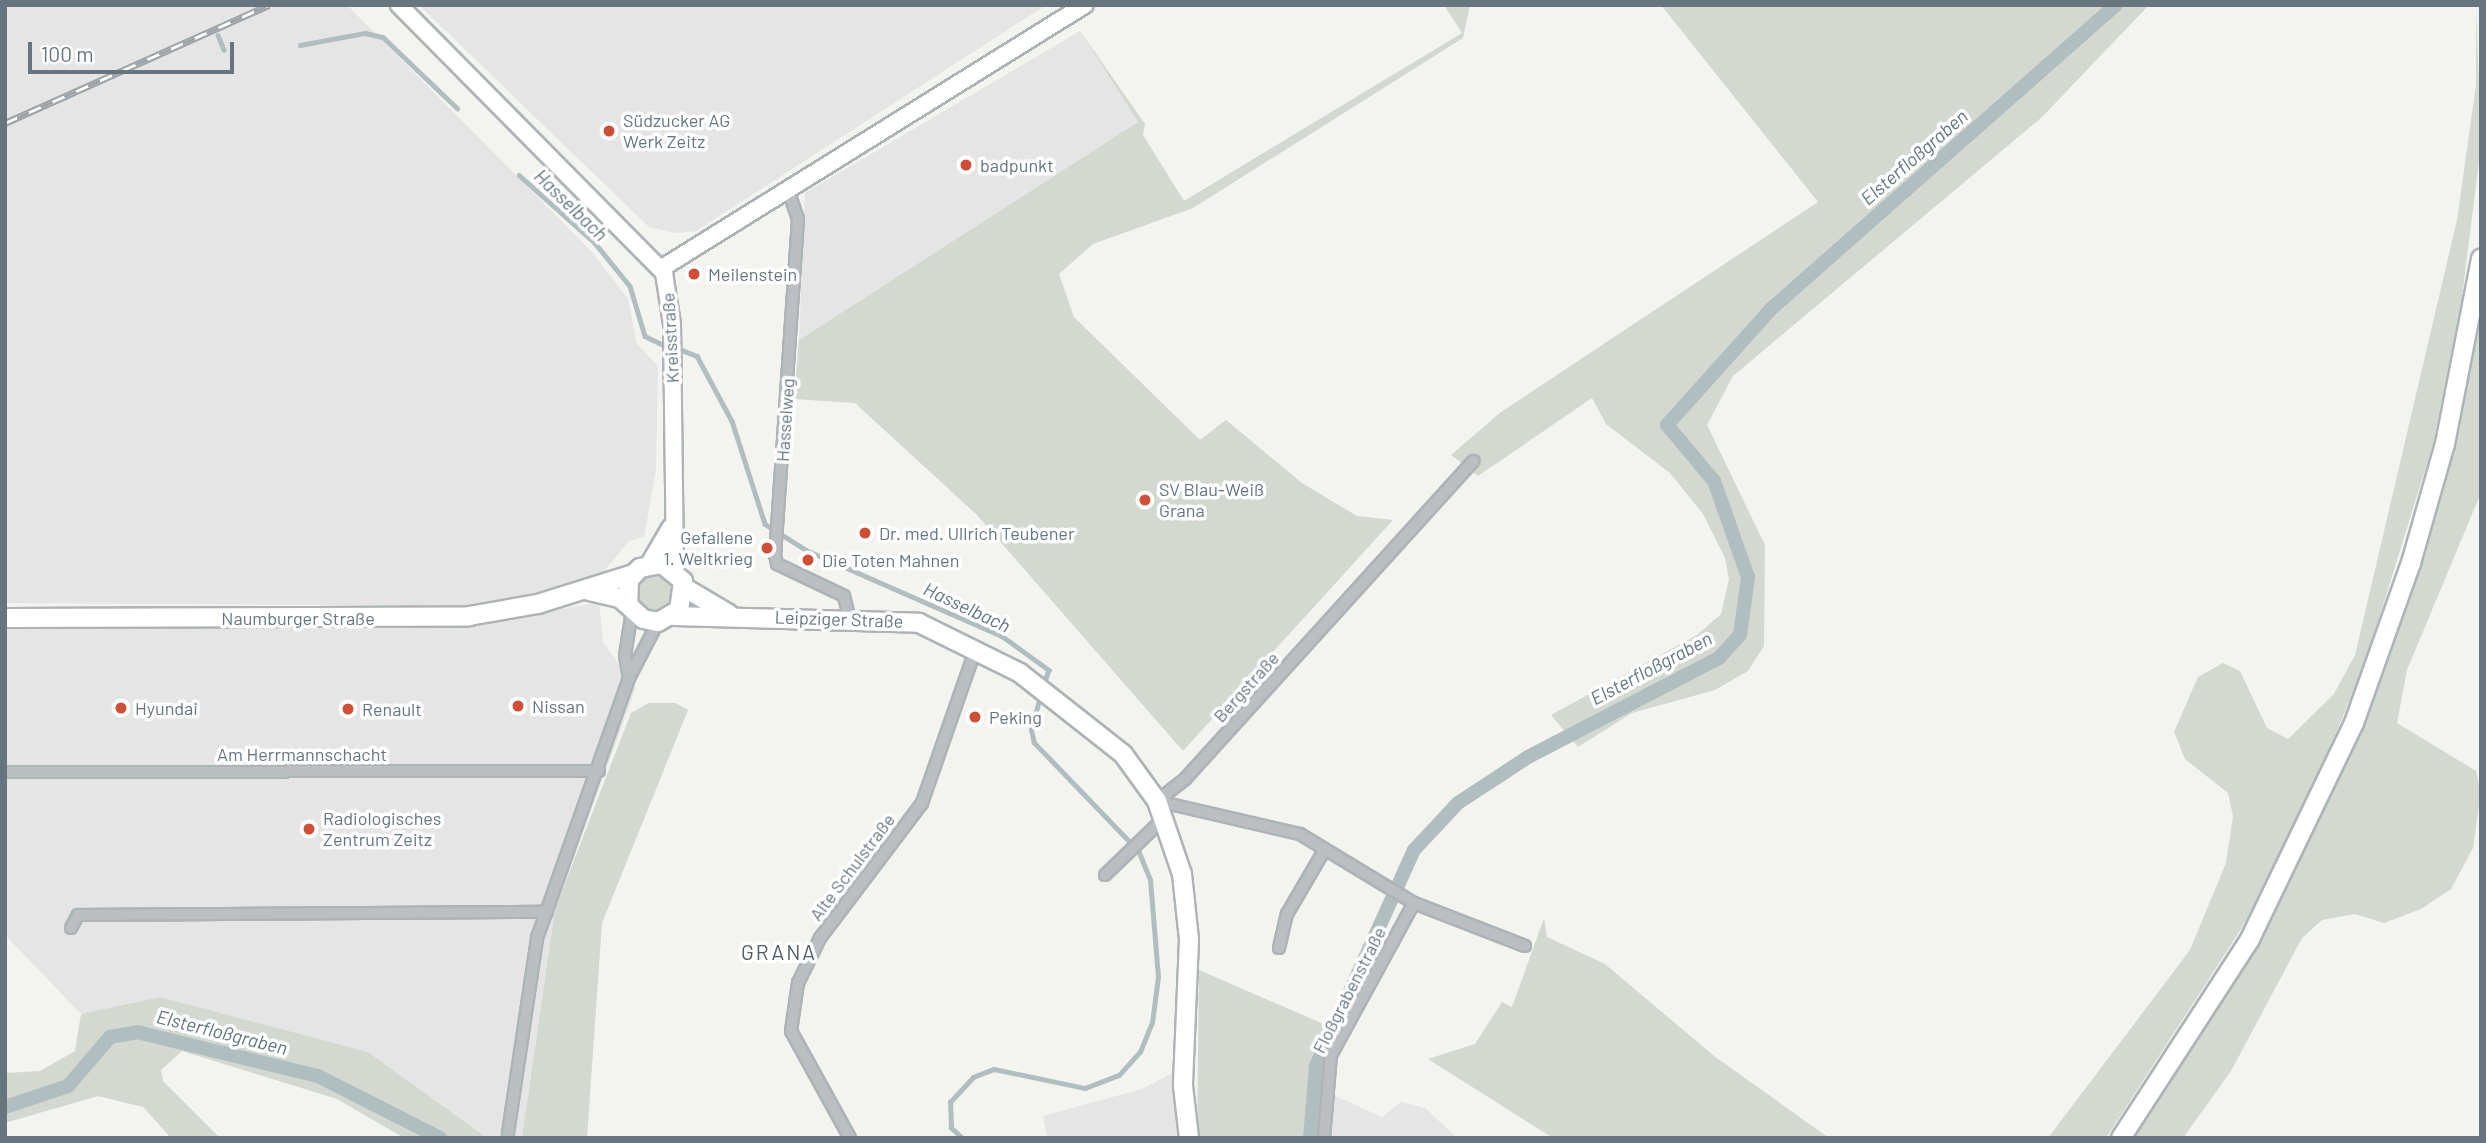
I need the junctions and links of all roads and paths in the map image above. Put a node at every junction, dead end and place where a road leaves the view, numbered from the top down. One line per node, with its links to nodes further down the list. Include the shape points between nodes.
1 (399, 5): 5 (main road, Kreisstraße)
2 (1085, 5): 3 (main road)
3 (788, 190): 5 (main road); 14 (street, Hasselweg, via 798,219 777,564 835,589)
4 (2481, 258): 34 (main road, via 2445,444 2411,563 2354,723 2317,808 2237,961)
5 (662, 268): 7 (main road, Kreisstraße, via 673,340)
6 (1474, 461): 22 (street, Bergstraße)
7 (670, 528): 8 (main road, Kreisstraße); 9 (main road, Kreisstraße)
8 (649, 564): 9 (main road); 10 (main road)
9 (675, 570): 11 (main road)
10 (633, 574): 12 (main road, Naumburger Straße); 13 (main road)
11 (685, 588): 15 (main road); 17 (main road)
12 (589, 591): 13 (main road, Naumburger Straße); 16 (main road, Naumburger Straße, via 459,617)
13 (630, 607): 17 (main road); 19 (street, via 625,656)
14 (849, 612): 15 (main road, Leipziger Straße); 18 (main road, Leipziger Straße, via 911,621)
15 (732, 616): 17 (main road, Leipziger Straße)
16 (5, 618)
17 (666, 619): 19 (street)
18 (976, 648): 22 (main road, Leipziger Straße, via 1058,699 1123,754); 31 (street, Alte Schulstraße, via 922,803 820,938 798,983 791,1031)
19 (629, 678): 20 (street)
20 (599, 771): 21 (street, Am Herrmannschacht); 26 (street)
21 (5, 772)
22 (1161, 809): 23 (street, via 1300,834); 24 (street); 32 (main road, Leipziger Straße, via 1188,922 1183,1086)
23 (1325, 849): 25 (street); 29 (street, via 1287,914)
24 (1105, 875)
25 (1414, 903): 28 (street); 33 (street, Floßgrabenstraße, via 1331,1055)
26 (547, 912): 27 (street, via 78,915); 30 (street, via 536,942)
27 (71, 928)
28 (1525, 946)
29 (1279, 948)
30 (508, 1133)
31 (850, 1138)
32 (1189, 1138)
33 (1324, 1138)
34 (2121, 1138)

